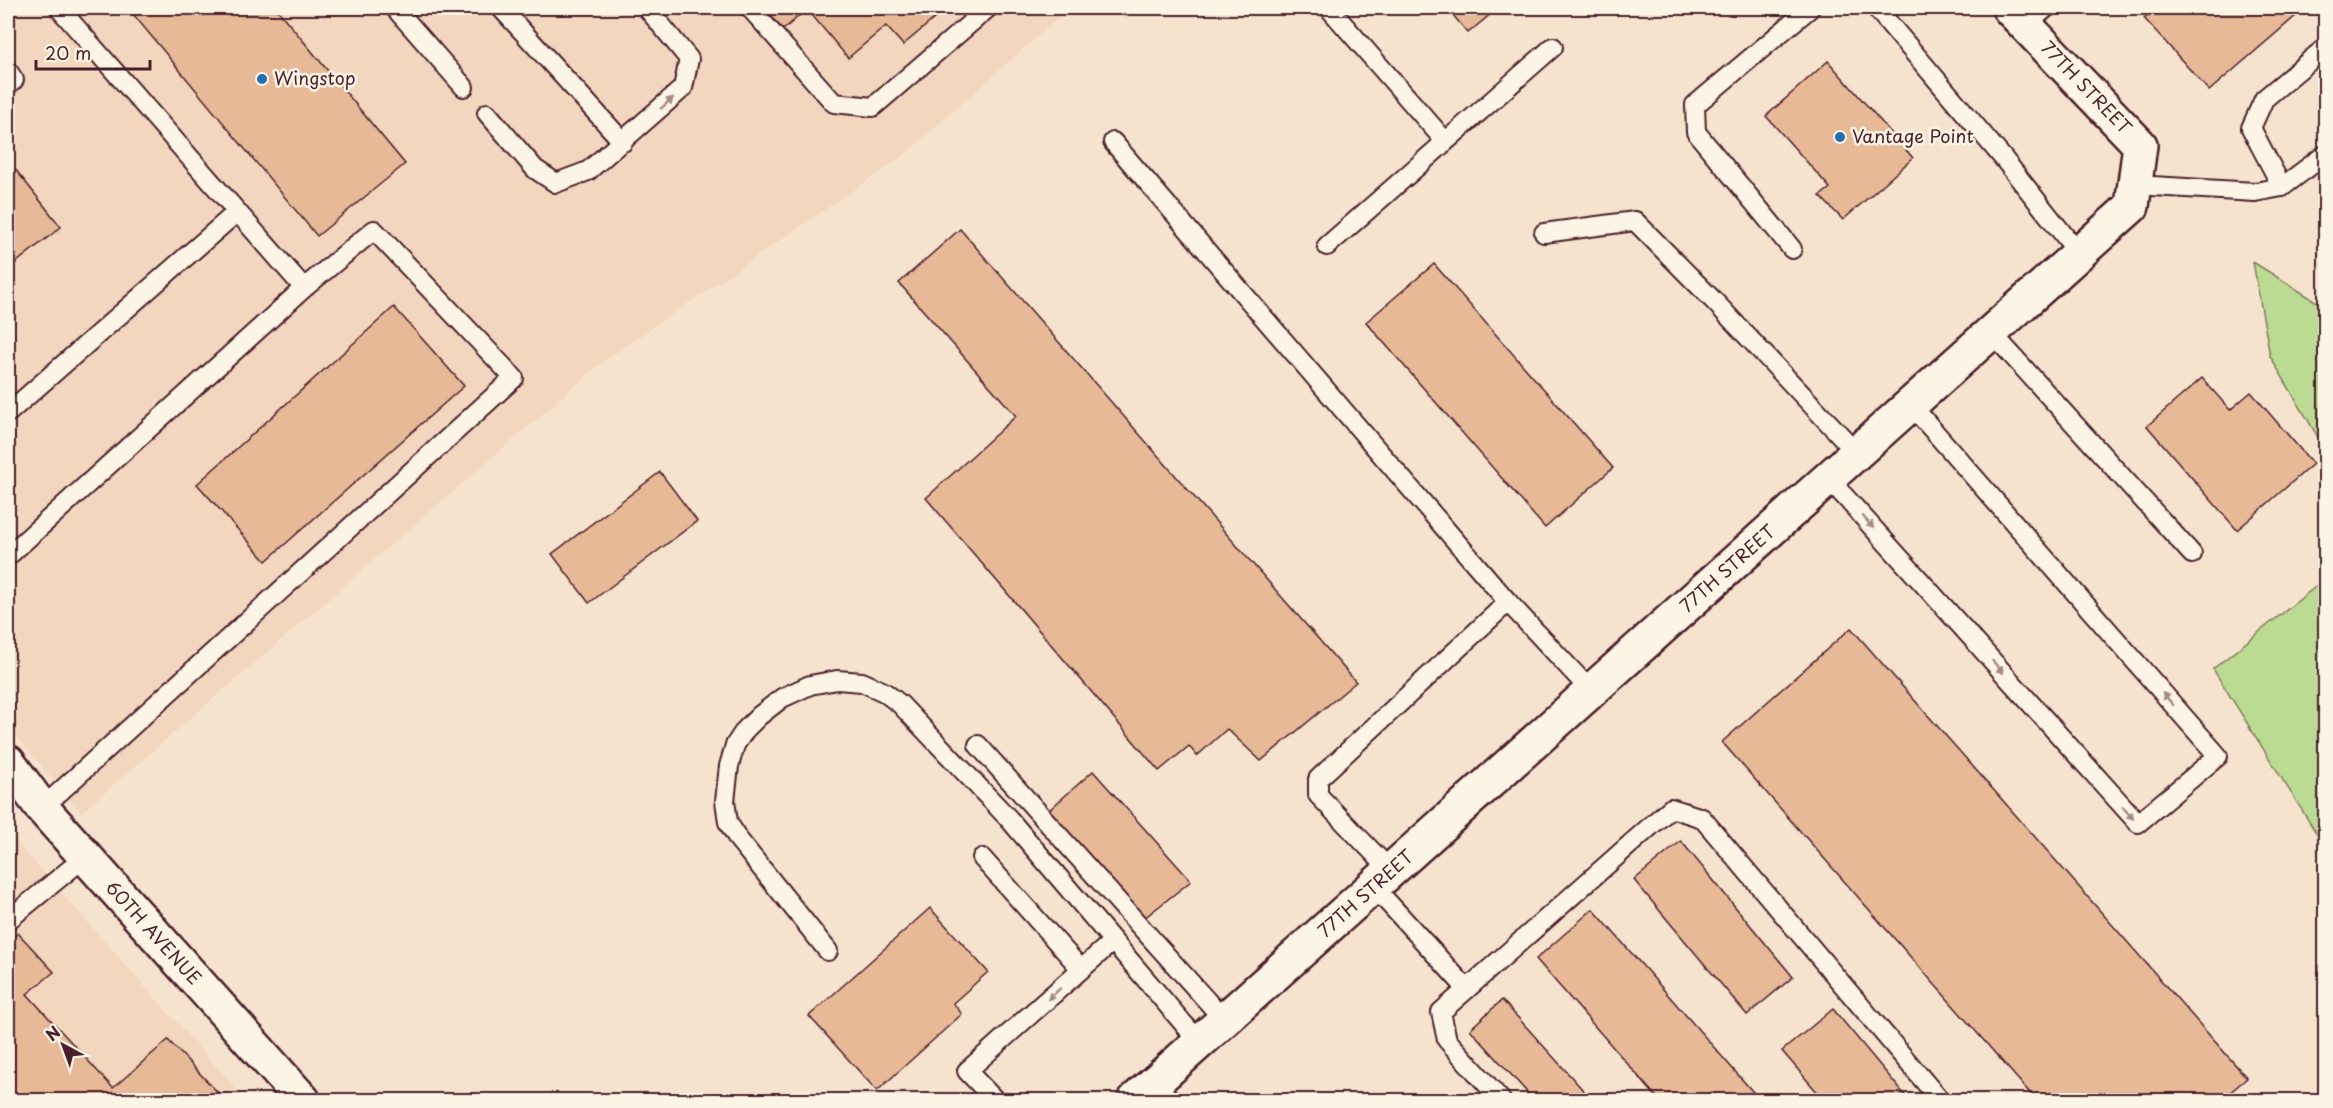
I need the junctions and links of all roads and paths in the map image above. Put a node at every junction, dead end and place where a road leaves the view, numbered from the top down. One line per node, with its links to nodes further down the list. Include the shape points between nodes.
1 (59, 8): 23 (lane)
2 (395, 8): 15 (lane)
3 (501, 8): 18 (lane)
4 (647, 8): 18 (lane, one-way to 4, via 683,88 689,59)
5 (750, 8): 6 (lane, via 834,103 873,107)
6 (988, 8)
7 (1329, 8): 17 (lane)
8 (1810, 8): 26 (lane, via 1695,105 1696,132)
9 (1875, 8): 27 (lane)
10 (2027, 13): 21 (street, 77TH STREET, via 2140,145)
11 (1553, 46): 17 (lane)
12 (2325, 47): 22 (lane, via 2264,99 2251,128)
13 (8, 71): 14 (lane, via 14,80)
14 (8, 85)
15 (464, 87)
16 (487, 112): 18 (lane, via 535,170 556,183 588,171)
17 (1445, 141): 25 (lane)
18 (623, 142)
19 (1113, 142): 36 (lane)
20 (2325, 154): 22 (lane)
21 (2135, 185): 22 (lane, via 2254,192); 27 (street, 77TH STREET, via 2132,206)
22 (2282, 187)
23 (237, 212): 28 (lane); 31 (lane)
24 (1544, 233): 32 (lane, via 1635,221)
25 (1327, 246)
26 (1792, 249)
27 (2079, 254): 29 (street, 77TH STREET)
28 (304, 288): 34 (lane); 40 (lane, via 374,230 514,378)
29 (1991, 333): 30 (street, 77TH STREET); 35 (lane)
30 (1911, 405): 32 (street, 77TH STREET); 33 (lane, one-way to 30, via 2138,823 2218,756)
31 (8, 413)
32 (1857, 453): 33 (street, 77TH STREET)
33 (1829, 478): 37 (street, 77TH STREET)
34 (8, 554)
35 (2192, 554)
36 (1508, 602): 37 (lane); 43 (lane, via 1318,779 1318,795)
37 (1592, 692): 43 (street, 77TH STREET)
38 (978, 745): 49 (lane)
39 (8, 762): 40 (street, 60TH AVENUE)
40 (42, 808): 41 (street, 60TH AVENUE)
41 (85, 857): 44 (lane); 52 (street, 60TH AVENUE)
42 (982, 858): 47 (lane)
43 (1382, 879): 48 (lane); 49 (street, 77TH STREET)
44 (8, 920)
45 (1113, 941): 46 (lane, via 1009,819 900,704 862,682 837,680 810,685 782,698 745,729 729,766 725,801 728,822 738,839); 47 (lane); 50 (lane)
46 (828, 951)
47 (1081, 969): 53 (lane, one-way to 53, via 967,1071)
48 (1467, 989): 54 (lane, via 1441,1012 1446,1040); 55 (lane, via 1671,808 1702,818)
49 (1225, 1021): 50 (street, 77TH STREET)
50 (1200, 1043): 51 (street, 77TH STREET)
51 (1153, 1095)
52 (303, 1101)
53 (995, 1101)
54 (1501, 1101)
55 (1940, 1101)

